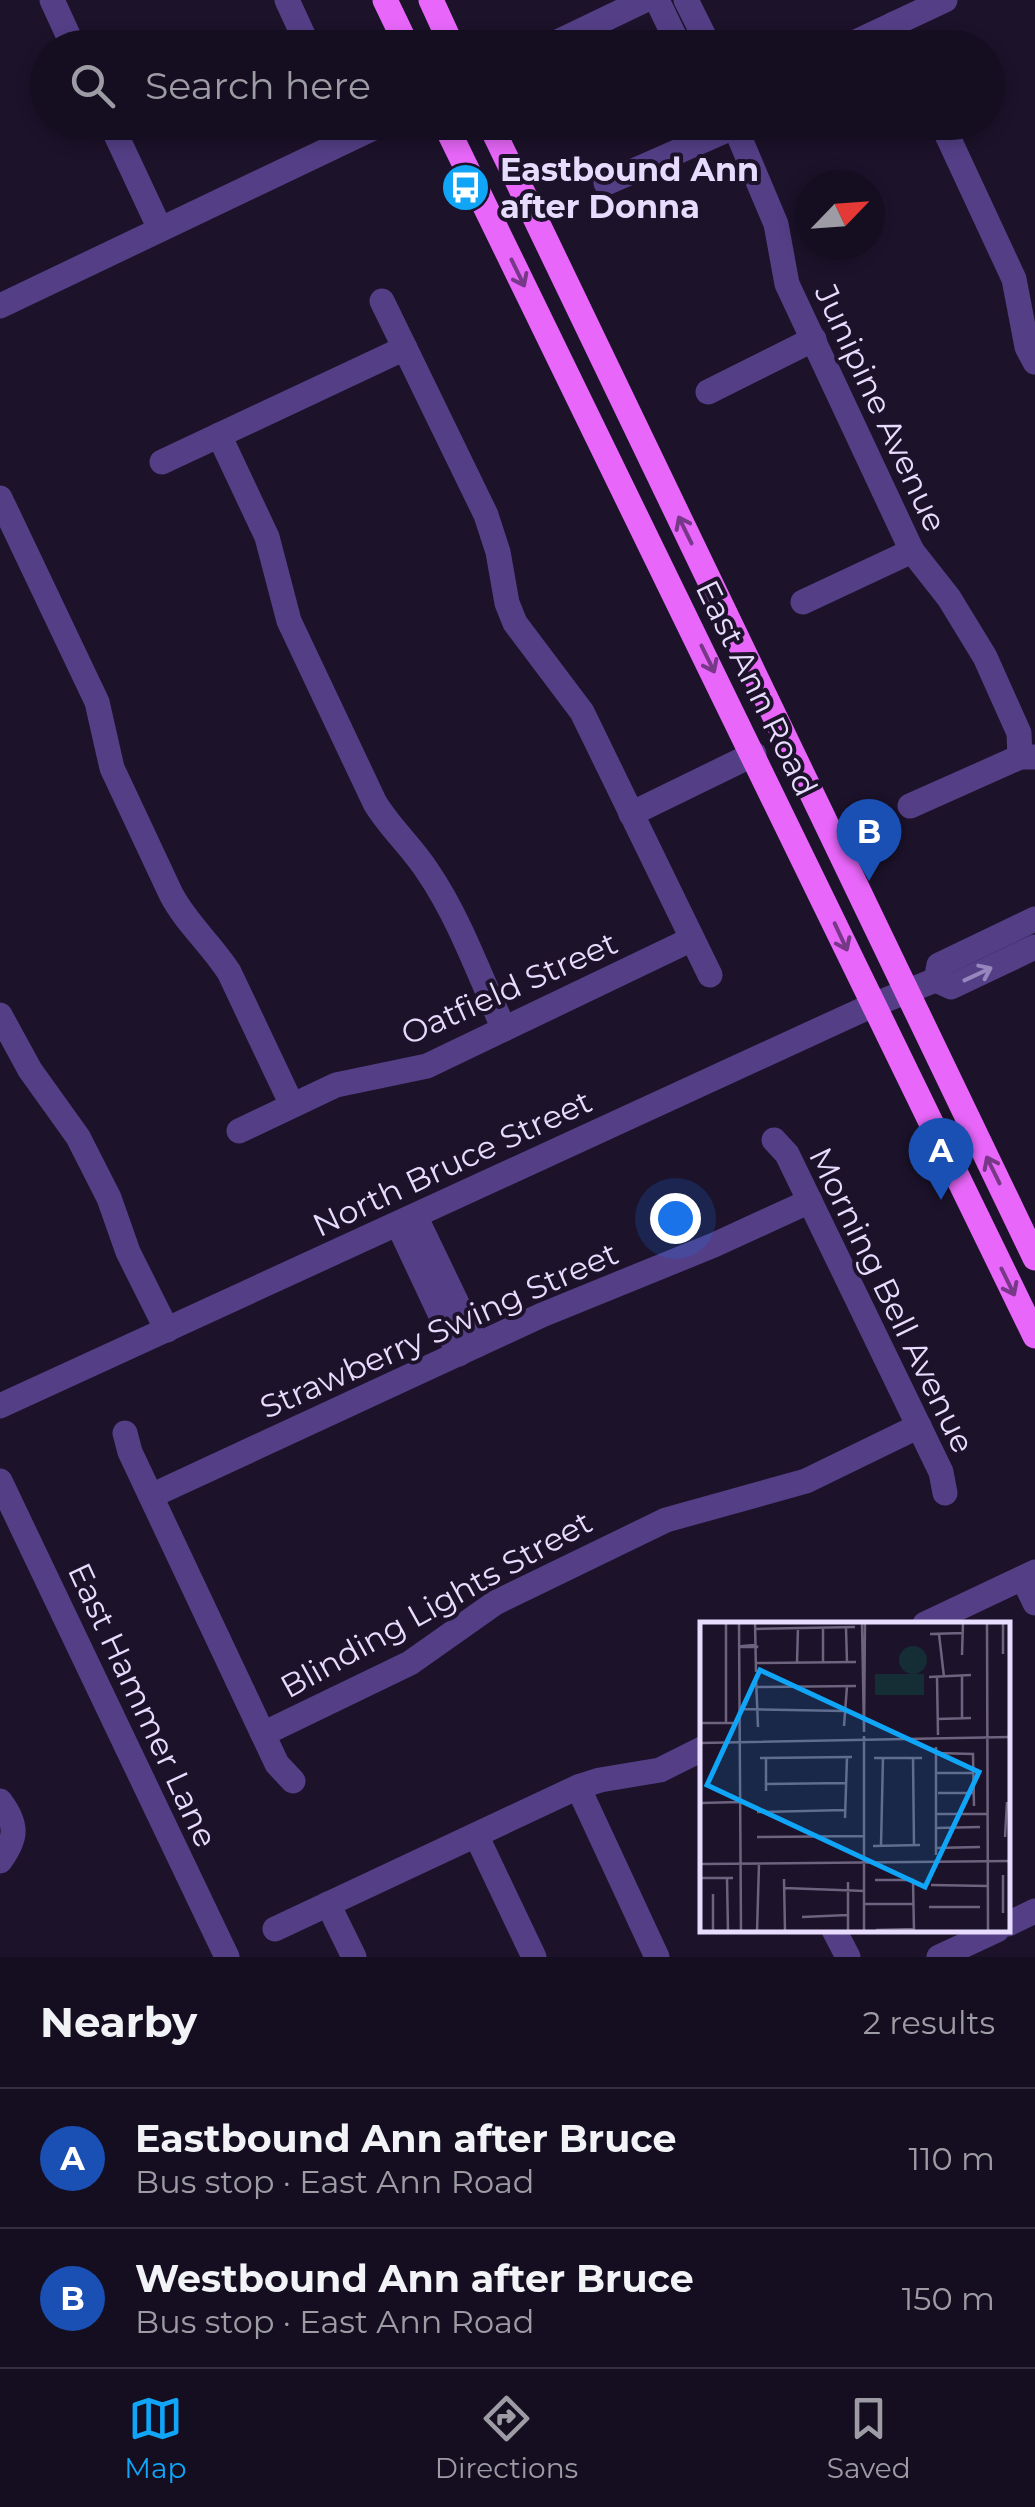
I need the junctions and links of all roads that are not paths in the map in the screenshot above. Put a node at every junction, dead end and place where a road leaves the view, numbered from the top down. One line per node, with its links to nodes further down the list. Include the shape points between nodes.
1 (52, 0): 10 (street)
2 (287, 0): 11 (street)
3 (385, 0): 12 (main road)
4 (431, 0): 13 (main road)
5 (645, 0): 14 (street)
6 (657, 0): 15 (street)
7 (686, 0): 16 (street)
8 (945, 0): 9 (street)
9 (894, 24): 17 (street); 18 (street)
10 (66, 30)
11 (300, 30)
12 (399, 30)
13 (445, 30)
14 (582, 30)
15 (671, 30)
16 (701, 30)
17 (881, 30)
18 (897, 30)
19 (118, 140): 27 (street)
20 (348, 140): 27 (street)
21 (453, 140): 40 (main road, East Ann Road, one-way to 40)
22 (498, 140): 49 (main road, East Ann Road, one-way to 22)
23 (700, 140): 26 (street)
24 (742, 140): 30 (street, Junipine Avenue, via 776,224 787,284)
25 (949, 140): 32 (street, via 1014,279)
26 (606, 183)
27 (160, 229): 29 (street)
28 (382, 301): 31 (street)
29 (0, 306)
30 (814, 340): 33 (street); 38 (street, Junipine Avenue)
31 (405, 348): 34 (street); 43 (street, via 486,516 515,623 582,712)
32 (1035, 362)
33 (708, 392)
34 (219, 435): 35 (street); 52 (street, via 267,537 288,621 375,803 441,893)
35 (162, 462)
36 (0, 498): 37 (street)
37 (10, 546): 53 (street, via 97,702 112,768 170,894 229,972)
38 (912, 551): 39 (street); 41 (street, Junipine Avenue, via 985,657)
39 (803, 602)
40 (754, 754): 43 (street); 50 (main road, East Ann Road, one-way to 50)
41 (1028, 757): 42 (street)
42 (910, 806)
43 (631, 814): 45 (street)
44 (1035, 919): 46 (street, one-way to 46, via 939,966 936,980 951,986)
45 (692, 940): 47 (street); 52 (street, Oatfield Street)
46 (1035, 947)
47 (710, 975)
48 (932, 982): 49 (street, North Bruce Street)
49 (906, 992): 50 (street, North Bruce Street); 58 (main road, East Ann Road, one-way to 49)
50 (873, 1006): 57 (street, North Bruce Street); 60 (main road, East Ann Road, one-way to 60)
51 (0, 1014): 59 (street, via 78,1137)
52 (504, 1029): 53 (street, Oatfield Street, via 426,1066 336,1085)
53 (292, 1106): 54 (street, Oatfield Street)
54 (239, 1130)
55 (774, 1140): 56 (street, Morning Bell Avenue)
56 (810, 1201): 61 (street, Strawberry Swing Street); 63 (street, Morning Bell Avenue)
57 (407, 1220): 59 (street, North Bruce Street); 61 (street)
58 (1035, 1258)
59 (167, 1330): 62 (street, North Bruce Street)
60 (1035, 1336)
61 (468, 1350): 67 (street, Strawberry Swing Street)
62 (0, 1406)
63 (919, 1426): 66 (street, Morning Bell Avenue); 71 (street, Blinding Lights Street, via 806,1480 684,1512 569,1565 495,1603 410,1664)
64 (126, 1433): 67 (street)
65 (0, 1480): 84 (street, East Hammer Lane)
66 (945, 1493)
67 (150, 1496): 71 (street)
68 (1029, 1575): 69 (street); 70 (street)
69 (1035, 1603)
70 (929, 1622)
71 (263, 1734): 73 (street)
72 (700, 1750): 74 (street, via 660,1770)
73 (293, 1780)
74 (578, 1787): 76 (street); 87 (street)
75 (0, 1801): 77 (street, via 16,1834)
76 (476, 1835): 78 (street); 86 (street)
77 (6, 1852)
78 (328, 1904): 81 (street); 85 (street)
79 (1035, 1911): 80 (street)
80 (1010, 1923)
81 (275, 1929)
82 (835, 1932): 88 (street)
83 (992, 1932): 89 (street)
84 (227, 1957)
85 (354, 1957)
86 (534, 1957)
87 (657, 1957)
88 (848, 1957)
89 (939, 1957)

